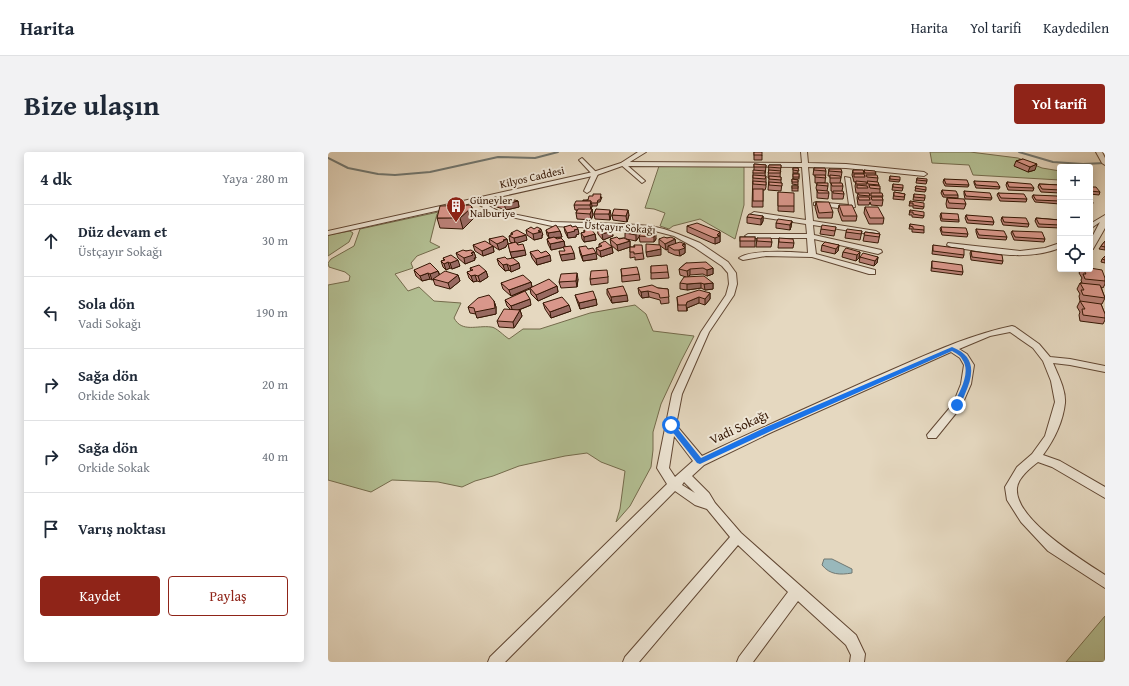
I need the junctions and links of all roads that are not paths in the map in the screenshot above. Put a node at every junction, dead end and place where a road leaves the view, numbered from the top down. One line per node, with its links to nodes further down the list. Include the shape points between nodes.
1 (804, 152): 8 (street)
2 (1099, 152): 5 (street)
3 (640, 154): 6 (street); 7 (street, Kilyos Caddesi)
4 (582, 160): 9 (street)
5 (1105, 162)
6 (651, 163): 7 (street); 8 (street)
7 (623, 164): 9 (street, Kilyos Caddesi); 12 (street)
8 (804, 165): 10 (street, via 846,166); 15 (street)
9 (595, 174): 13 (street); 14 (street, Kilyos Caddesi)
10 (924, 174)
11 (847, 178): 15 (street, via 853,206)
12 (642, 181)
13 (587, 192)
14 (476, 201): 20 (street, Kilyos Caddesi); 34 (street, Üstçayır Sokağı, via 496,212 533,221 651,228 664,231 697,245 725,264 732,273 730,295 710,324 677,394)
15 (808, 203): 18 (street)
16 (754, 214): 18 (street)
17 (1105, 218): 19 (street); 24 (street)
18 (809, 222): 21 (street); 23 (street)
19 (1093, 225)
20 (328, 233)
21 (876, 233)
22 (748, 236): 23 (street)
23 (810, 236): 27 (street); 28 (street)
24 (1093, 242)
25 (951, 245): 26 (street, via 1028,254)
26 (1057, 247)
27 (878, 252)
28 (812, 255): 29 (street, via 766,254); 30 (street)
29 (743, 258)
30 (872, 272)
31 (952, 349): 32 (street, Vadi Sokağı, via 988,334 1012,329 1036,346); 35 (street, via 964,356 969,366 966,384 957,405); 37 (street, Vadi Sokağı, via 768,429)
32 (1047, 360): 33 (street); 36 (street, via 1056,381 1060,402 1050,437)
33 (1105, 369)
34 (671, 425): 37 (street); 39 (street, Üstçayır Sokağı, via 663,468)
35 (932, 435)
36 (1036, 457): 40 (street, via 1056,464); 43 (street, via 1021,470 1011,487 1013,500 1025,518 1052,547)
37 (700, 462): 38 (street, Vadi Sokağı)
38 (684, 475): 39 (street, Vadi Sokağı); 41 (street, via 705,496)
39 (674, 485): 41 (street, via 699,502); 45 (street, Vadi Sokağı)
40 (1105, 493)
41 (711, 506): 42 (street)
42 (737, 537): 44 (street); 46 (street)
43 (1105, 582)
44 (797, 591): 47 (street); 48 (street, via 851,640 858,654)
45 (495, 662)
46 (630, 662)
47 (744, 662)
48 (857, 662)

